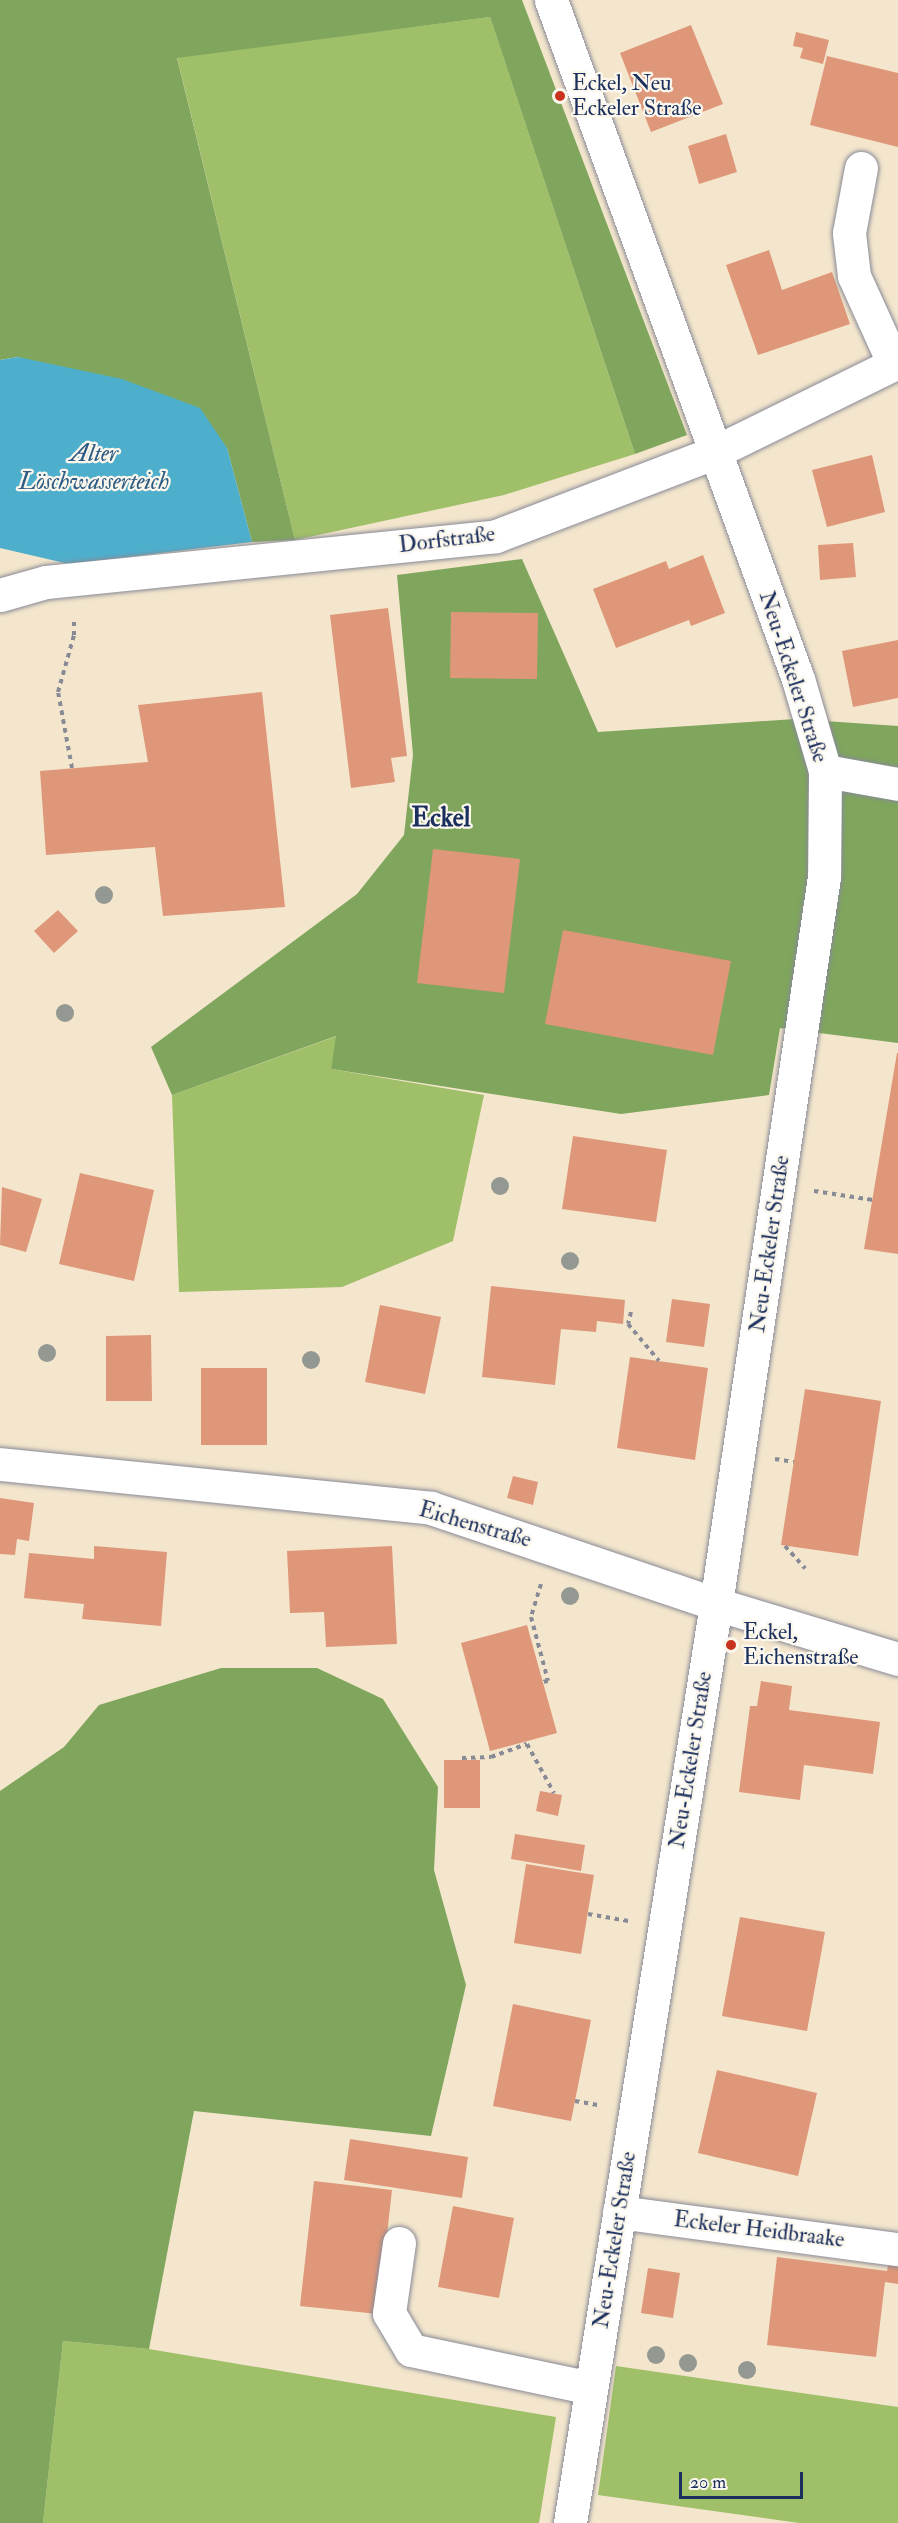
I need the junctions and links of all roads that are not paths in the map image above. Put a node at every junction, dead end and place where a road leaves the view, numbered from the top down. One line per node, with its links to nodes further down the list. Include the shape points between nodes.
1 (551, 0): 4 (street, Neu-Eckeler Straße)
2 (861, 168): 3 (street, via 849,234 854,276)
3 (896, 363): 4 (street, Dorfstraße)
4 (713, 453): 5 (street, Dorfstraße, via 496,536 46,582); 6 (street, Neu-Eckeler Straße, via 798,679)
5 (0, 595)
6 (825, 771): 7 (street); 9 (street, Neu-Eckeler Straße, via 824,877)
7 (898, 784)
8 (0, 1464): 9 (street, Eichenstraße, via 431,1508)
9 (716, 1604): 10 (street, Eichenstraße); 11 (street, Neu-Eckeler Straße)
10 (898, 1659)
11 (619, 2212): 13 (street, Eckeler Heidbraake); 14 (street, Neu-Eckeler Straße)
12 (399, 2243): 14 (street, via 389,2313 411,2350)
13 (898, 2249)
14 (591, 2388): 15 (street, Neu-Eckeler Straße)
15 (570, 2523)

